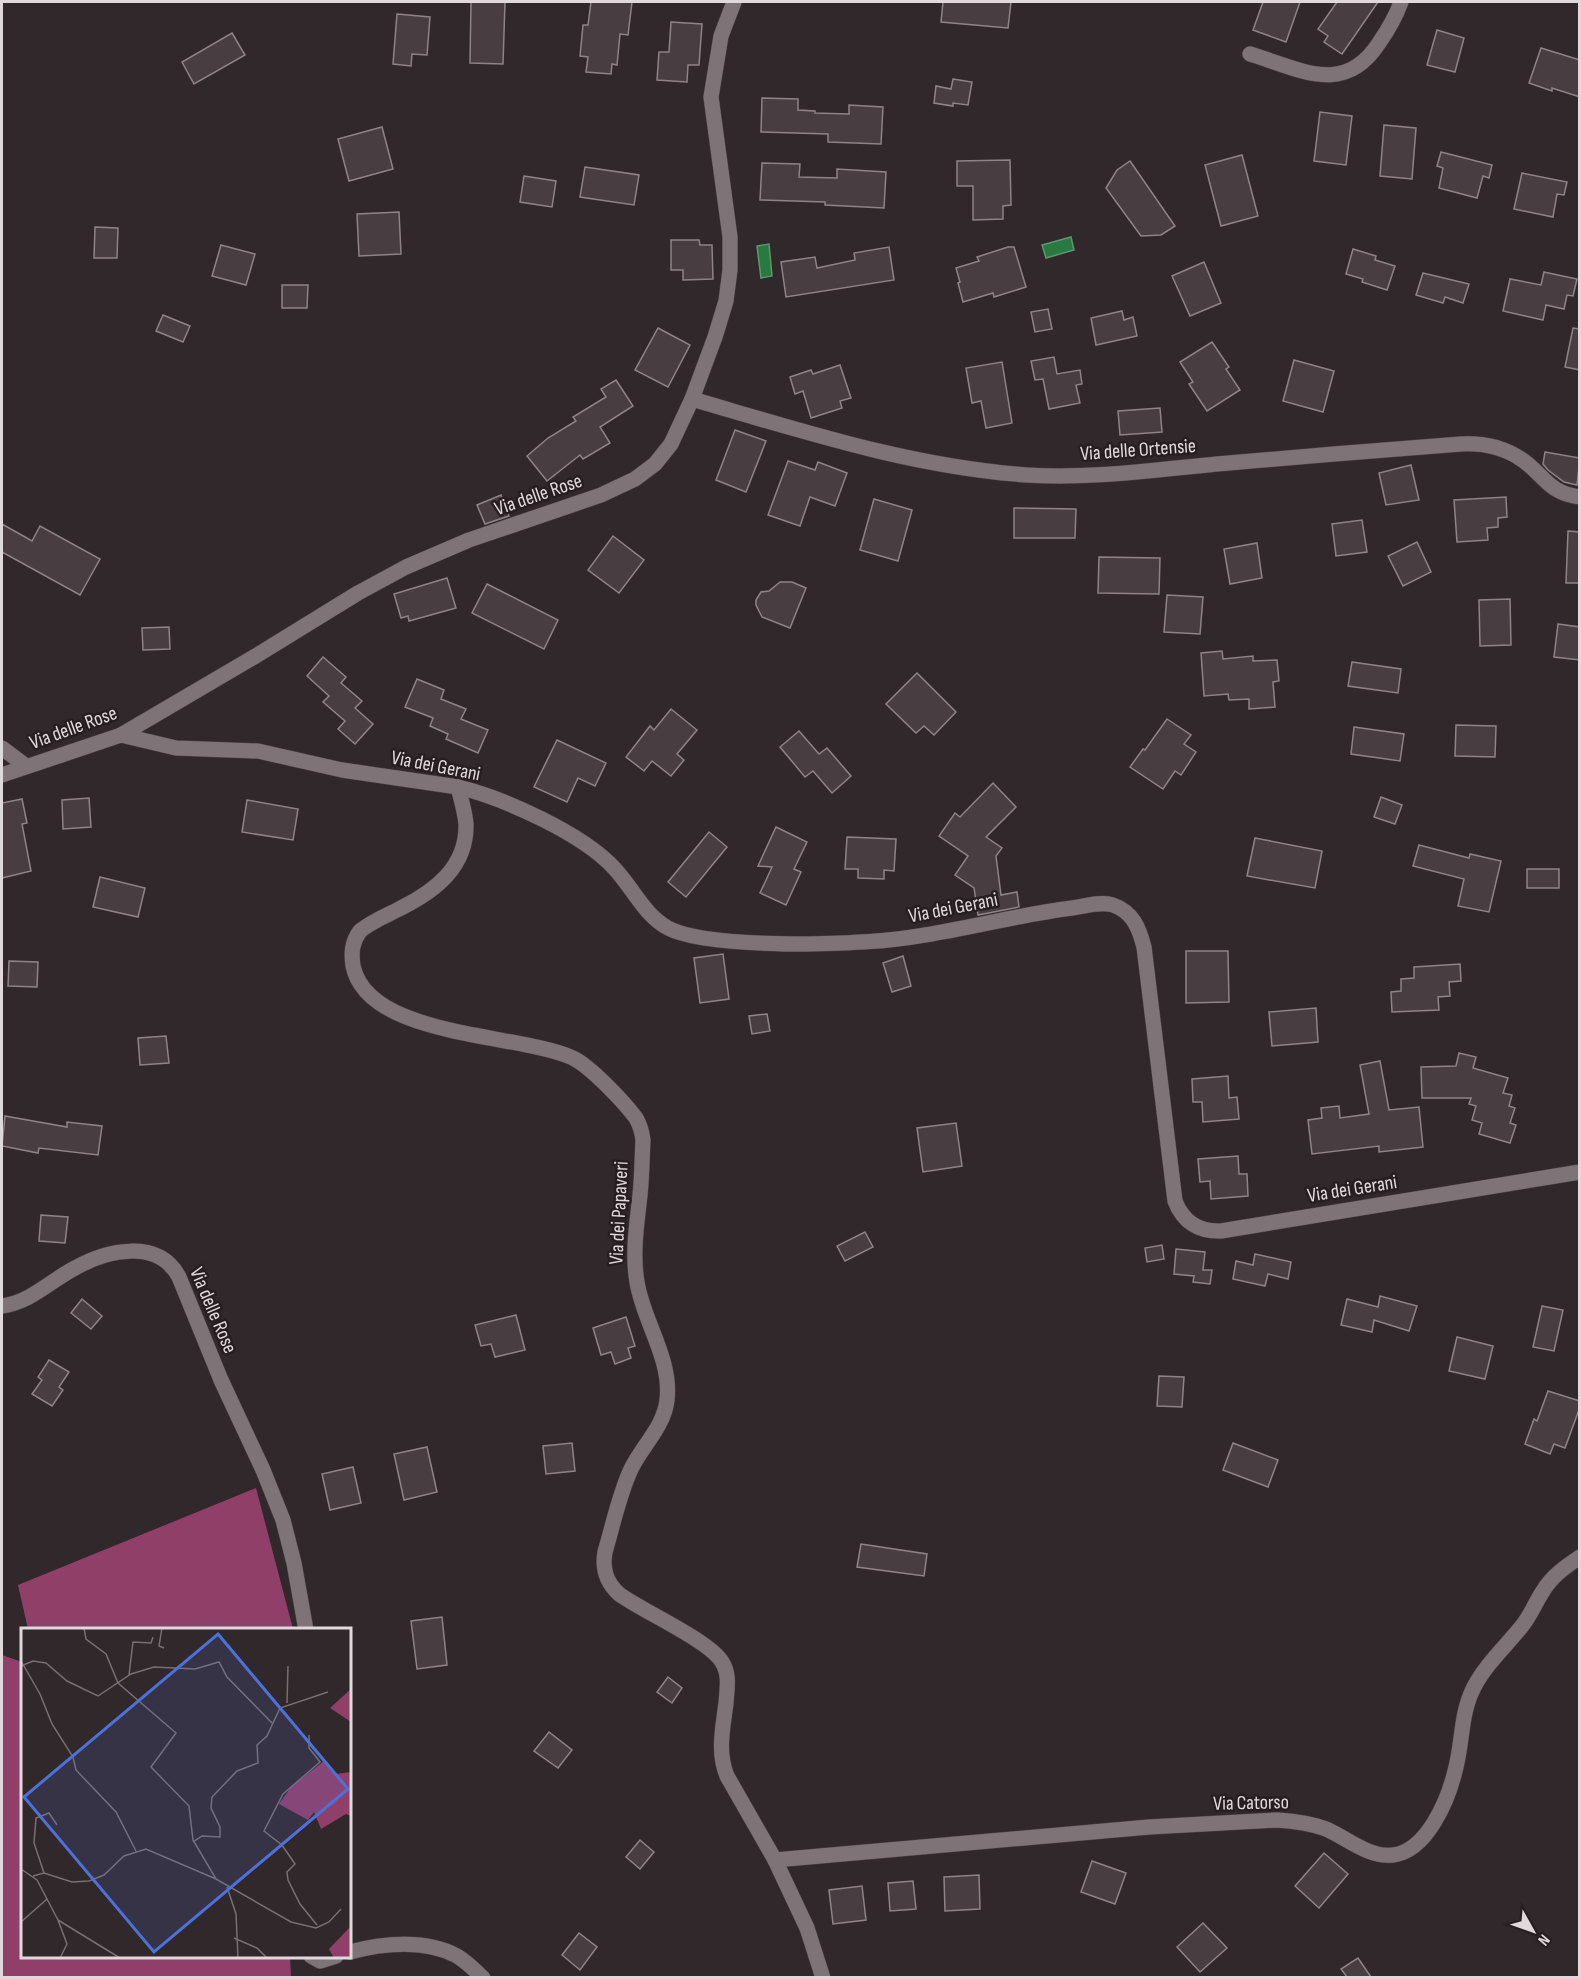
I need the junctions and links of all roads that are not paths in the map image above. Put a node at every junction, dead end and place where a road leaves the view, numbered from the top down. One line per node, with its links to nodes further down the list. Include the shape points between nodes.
1 (734, 2): 4 (street, Via delle Rose, via 722,36 711,97 728,211 729,278 723,312)
2 (1401, 2): 3 (street, via 1372,53 1349,72 1317,75)
3 (1250, 54)
4 (692, 399): 5 (street, Via delle Ortensie, via 880,452 959,467 1035,475 1109,474 1484,444 1521,459 1554,489); 6 (street, Via delle Rose, via 671,444 644,474 601,495 469,540 406,567)
5 (1580, 497)
6 (121, 735): 8 (street, Via delle Rose); 10 (street, Via dei Gerani, via 196,751 258,751 342,770)
7 (2, 748): 8 (street)
8 (26, 766): 9 (street, Via delle Rose)
9 (2, 775)
10 (458, 787): 11 (street, Via dei Gerani, via 537,818 585,844 615,869 658,921 675,932 697,937 775,944 872,942 1092,905 1123,909 1138,927 1147,962 1175,1202 1183,1217 1200,1229 1221,1231); 15 (street, Via dei Papaveri, via 466,824 455,866 431,892 360,931 351,951 354,970 374,998 413,1021 575,1060 611,1091 639,1124 643,1140 636,1281 664,1365 667,1403 628,1478 603,1560 605,1574 618,1594 706,1646 722,1661 728,1686 722,1764)
11 (1580, 1172)
12 (2, 1306): 14 (street, Via delle Rose, via 31,1297 77,1266 108,1255 140,1251 161,1257 174,1269 283,1520)
13 (1580, 1557): 15 (street, Via Catorso, via 1553,1578 1527,1620 1474,1687 1450,1789 1430,1830 1406,1851 1377,1854 1328,1830 1277,1820 1149,1827)
14 (306, 1628)
15 (775, 1860): 20 (street, Via dei Papaveri, via 807,1928)
16 (351, 1952): 19 (street, via 386,1945 427,1946 458,1956)
17 (315, 1958): 18 (street)
18 (330, 1958)
19 (483, 1977)
20 (823, 1977)

